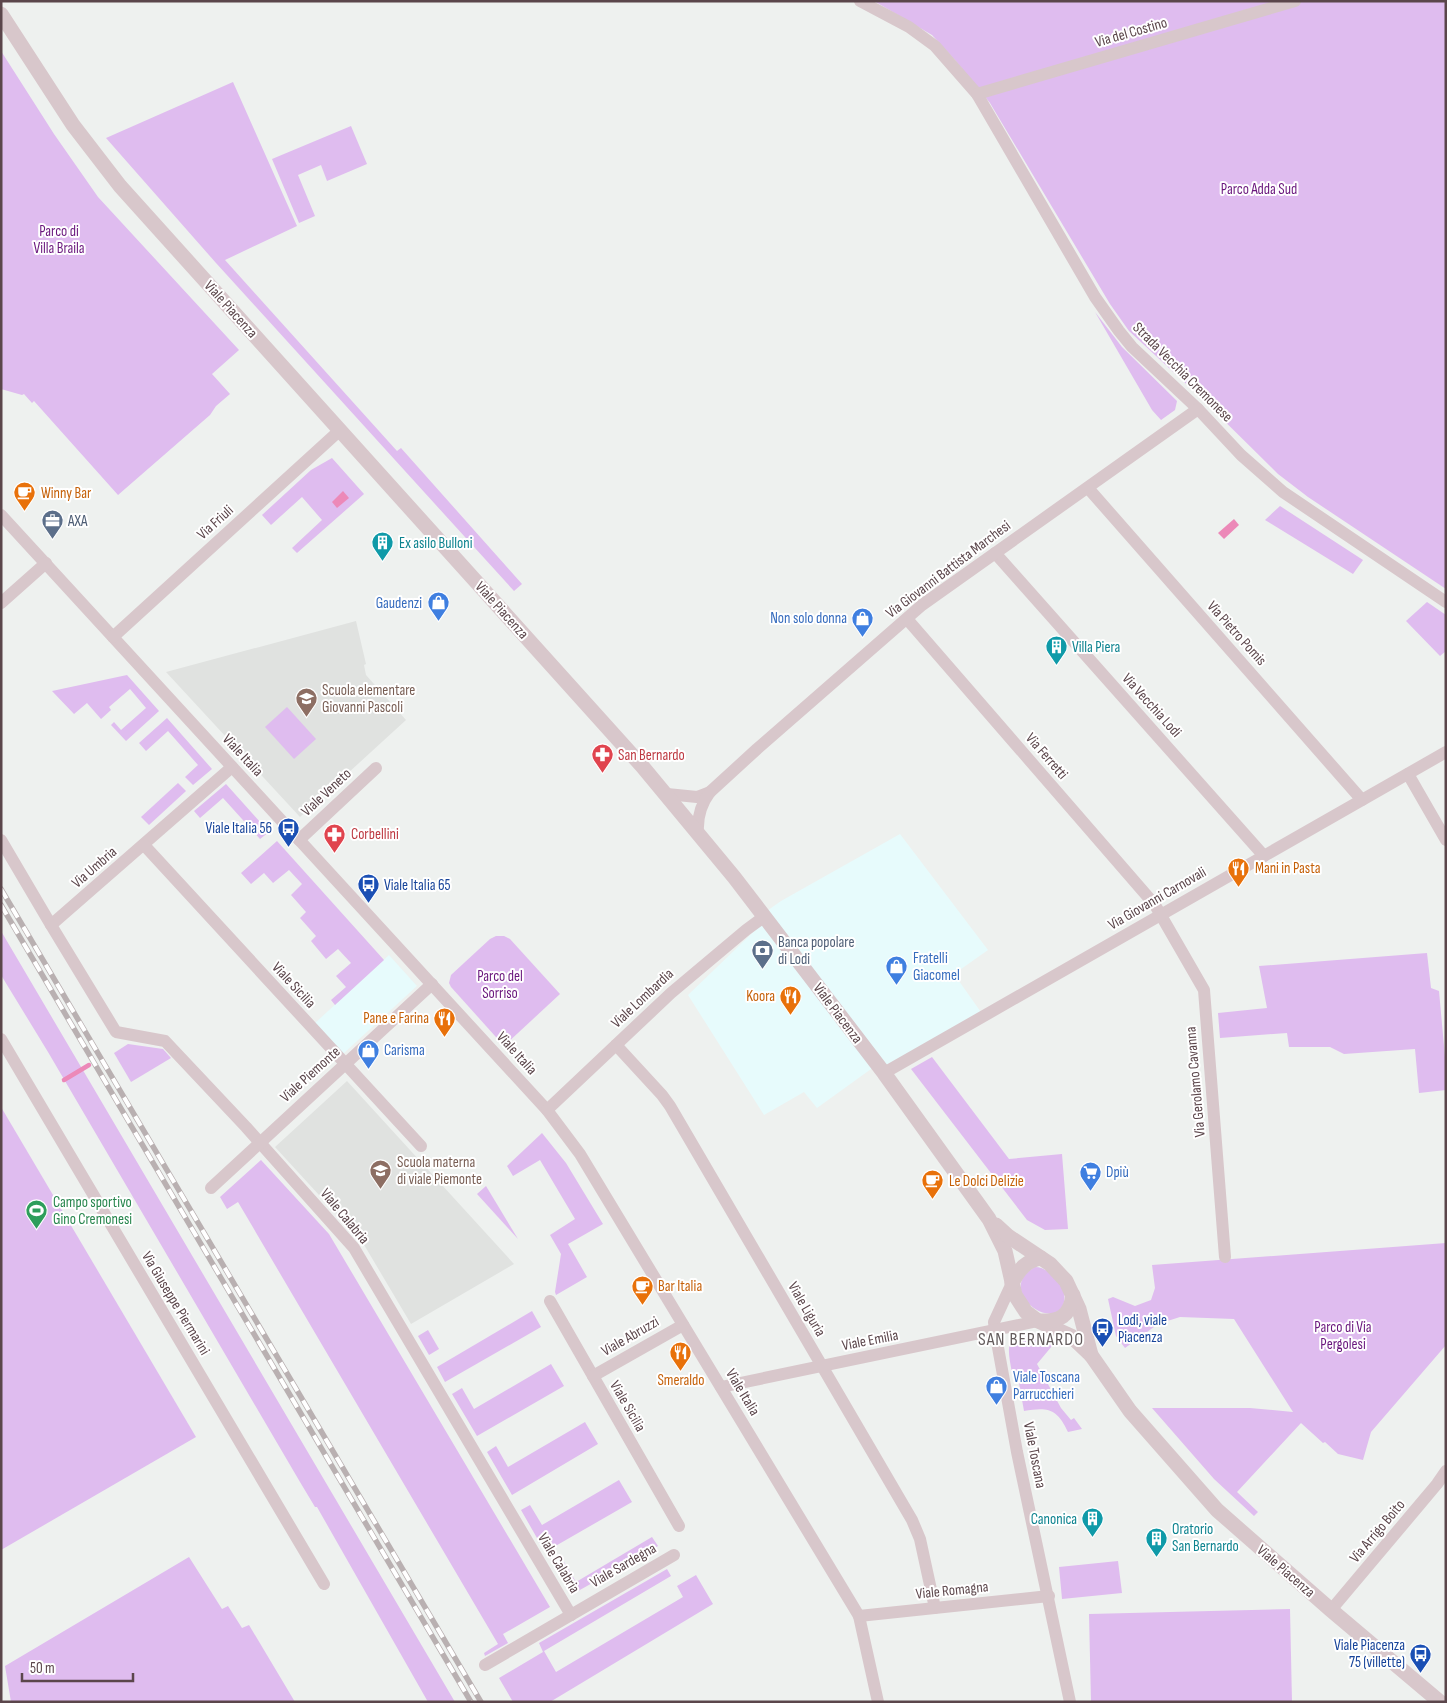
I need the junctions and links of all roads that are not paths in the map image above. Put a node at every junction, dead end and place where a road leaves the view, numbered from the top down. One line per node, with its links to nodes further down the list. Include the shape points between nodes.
1 (860, 1): 4 (street, Strada Vecchia Cremonese, via 909,27 935,46)
2 (1295, 1): 4 (street, Via del Costino)
3 (1, 14): 6 (street, Viale Piacenza, via 94,154)
4 (977, 94): 5 (street, Strada Vecchia Cremonese, via 1108,316 1132,346)
5 (1198, 409): 7 (street, Via Giovanni Battista Marchesi); 11 (street, Strada Vecchia Cremonese, via 1283,492)
6 (339, 431): 14 (street, Via Friuli); 20 (street, Viale Piacenza)
7 (1088, 488): 9 (street, Via Giovanni Battista Marchesi); 21 (street, Via Pietro Pomis)
8 (1, 515): 10 (street, Viale Italia)
9 (996, 553): 13 (street, Via Giovanni Battista Marchesi); 27 (street, Via Vecchia Lodi)
10 (46, 563): 12 (street); 14 (street, Viale Italia)
11 (1446, 602)
12 (1, 603)
13 (907, 619): 19 (street, Via Giovanni Battista Marchesi); 28 (street, Via Ferretti)
14 (114, 637): 16 (street, Viale Italia)
15 (1446, 752): 18 (street, Via Giovanni Carnovali)
16 (232, 767): 24 (street, Viale Italia); 26 (street, Via Umbria)
17 (376, 768): 24 (street, Viale Veneto)
18 (1408, 774): 21 (street, Via Giovanni Carnovali); 25 (street)
19 (710, 792): 20 (street, via 697,797); 22 (street, Via Giovanni Battista Marchesi, via 700,811)
20 (667, 794): 22 (street, Viale Piacenza)
21 (1362, 800): 27 (street, Via Giovanni Carnovali)
22 (698, 833): 29 (street, Viale Piacenza)
23 (1, 840): 30 (street)
24 (299, 840): 31 (street, Viale Italia)
25 (1446, 840)
26 (144, 845): 30 (street, Via Umbria); 34 (street, Viale Sicilia)
27 (1264, 856): 28 (street, Via Giovanni Carnovali)
28 (1162, 914): 35 (street, Via Giovanni Carnovali); 41 (street, Via Gerolamo Cavanna, via 1204,990)
29 (765, 916): 33 (street, Viale Lombardia, via 671,993); 35 (street, Viale Piacenza)
30 (51, 925): 37 (street, Viale Calabria, via 116,1032 166,1041)
31 (432, 984): 34 (street, Viale Piemonte); 36 (street, Viale Italia)
32 (1, 1039): 56 (street, Via Giuseppe Piermarini)
33 (616, 1045): 36 (street, Viale Lombardia); 50 (street, Viale Liguria, via 670,1106)
34 (345, 1064): 37 (street, Viale Piemonte); 38 (street, Viale Sicilia)
35 (884, 1073): 40 (street, Viale Piacenza)
36 (547, 1110): 47 (street, Viale Italia, via 580,1154)
37 (259, 1142): 39 (street, Viale Piemonte); 60 (street, Viale Calabria, via 354,1248)
38 (421, 1146)
39 (211, 1188)
40 (989, 1218): 42 (street, Viale Piacenza, via 1008,1236); 43 (street, Viale Piacenza, via 1005,1251)
41 (1225, 1257)
42 (1041, 1258): 43 (street, via 1026,1263); 44 (street, via 1059,1271)
43 (1012, 1283): 46 (street, via 1020,1304); 48 (street, via 994,1322)
44 (1073, 1295): 46 (street, via 1069,1310 1064,1315 1050,1321); 49 (street, Viale Piacenza)
45 (550, 1301): 51 (street, Viale Sicilia)
46 (1038, 1321): 48 (street, Viale Emilia); 49 (street, Viale Piacenza, via 1071,1336)
47 (683, 1325): 51 (street, Viale Abruzzi); 52 (street, Viale Italia)
48 (995, 1331): 50 (street, Viale Emilia); 57 (street, Viale Toscana, via 1017,1452)
49 (1091, 1355): 59 (street, Viale Piacenza, via 1130,1411 1217,1510)
50 (822, 1366): 52 (street, Viale Emilia); 58 (street, Viale Liguria, via 916,1527)
51 (593, 1376): 54 (street, Viale Sicilia)
52 (721, 1387): 61 (street, Viale Italia)
53 (1446, 1471): 59 (street, Via Arrigo Boito)
54 (679, 1526)
55 (674, 1555): 60 (street, Viale Sardegna)
56 (324, 1584)
57 (1049, 1596): 58 (street, Viale Romagna); 64 (street, Viale Toscana)
58 (935, 1608): 61 (street, Viale Romagna)
59 (1331, 1610): 65 (street, Viale Piacenza)
60 (571, 1615): 62 (street, Viale Sardegna)
61 (859, 1616): 63 (street, Viale Italia)
62 (485, 1665)
63 (878, 1702)
64 (1070, 1702)
65 (1440, 1702)

